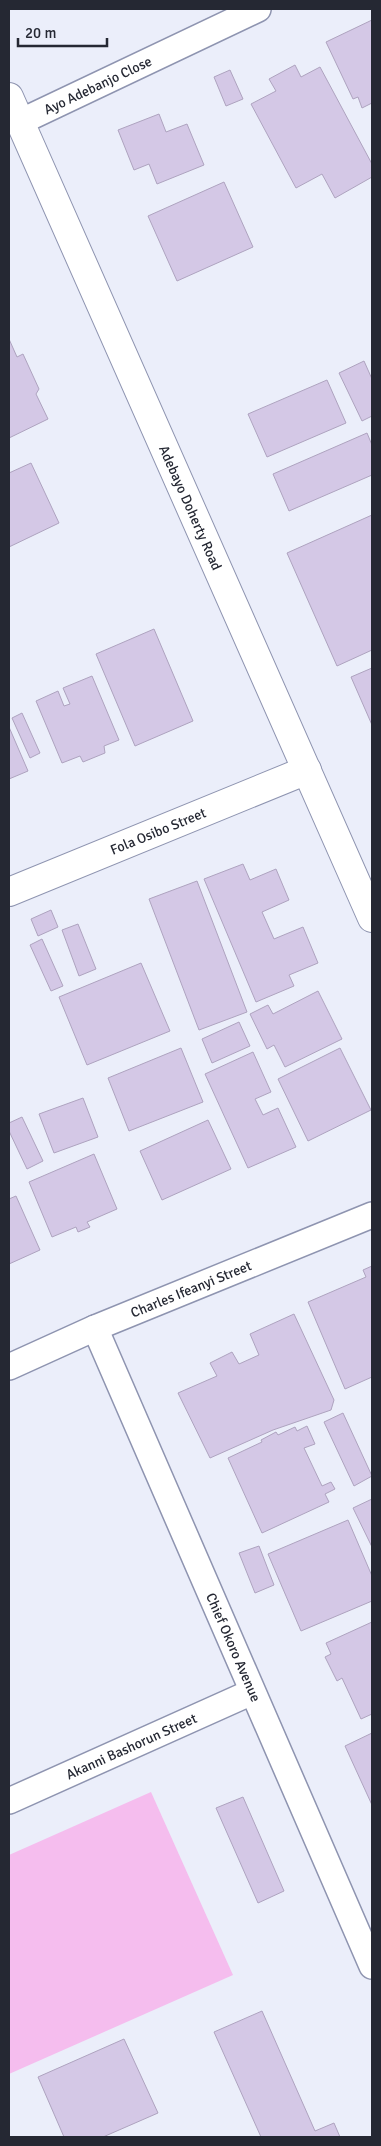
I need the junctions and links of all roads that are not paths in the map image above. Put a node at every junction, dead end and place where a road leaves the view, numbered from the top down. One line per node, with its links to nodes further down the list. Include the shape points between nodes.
1 (258, 9): 3 (street, Ayo Adebanjo Close)
2 (9, 97): 3 (street, Adebayo Doherty Road)
3 (20, 122): 4 (street, Adebayo Doherty Road)
4 (307, 770): 5 (street, Fola Osibo Street); 6 (street, Adebayo Doherty Road)
5 (9, 892)
6 (372, 918)
7 (372, 1215): 8 (street, Charles Ifeanyi Street)
8 (96, 1328): 9 (street, Charles Ifeanyi Street); 10 (street, Chief Okoro Avenue)
9 (9, 1367)
10 (252, 1692): 11 (street, Akanni Bashorun Street); 12 (street, Chief Okoro Avenue)
11 (9, 1801)
12 (372, 1966)

